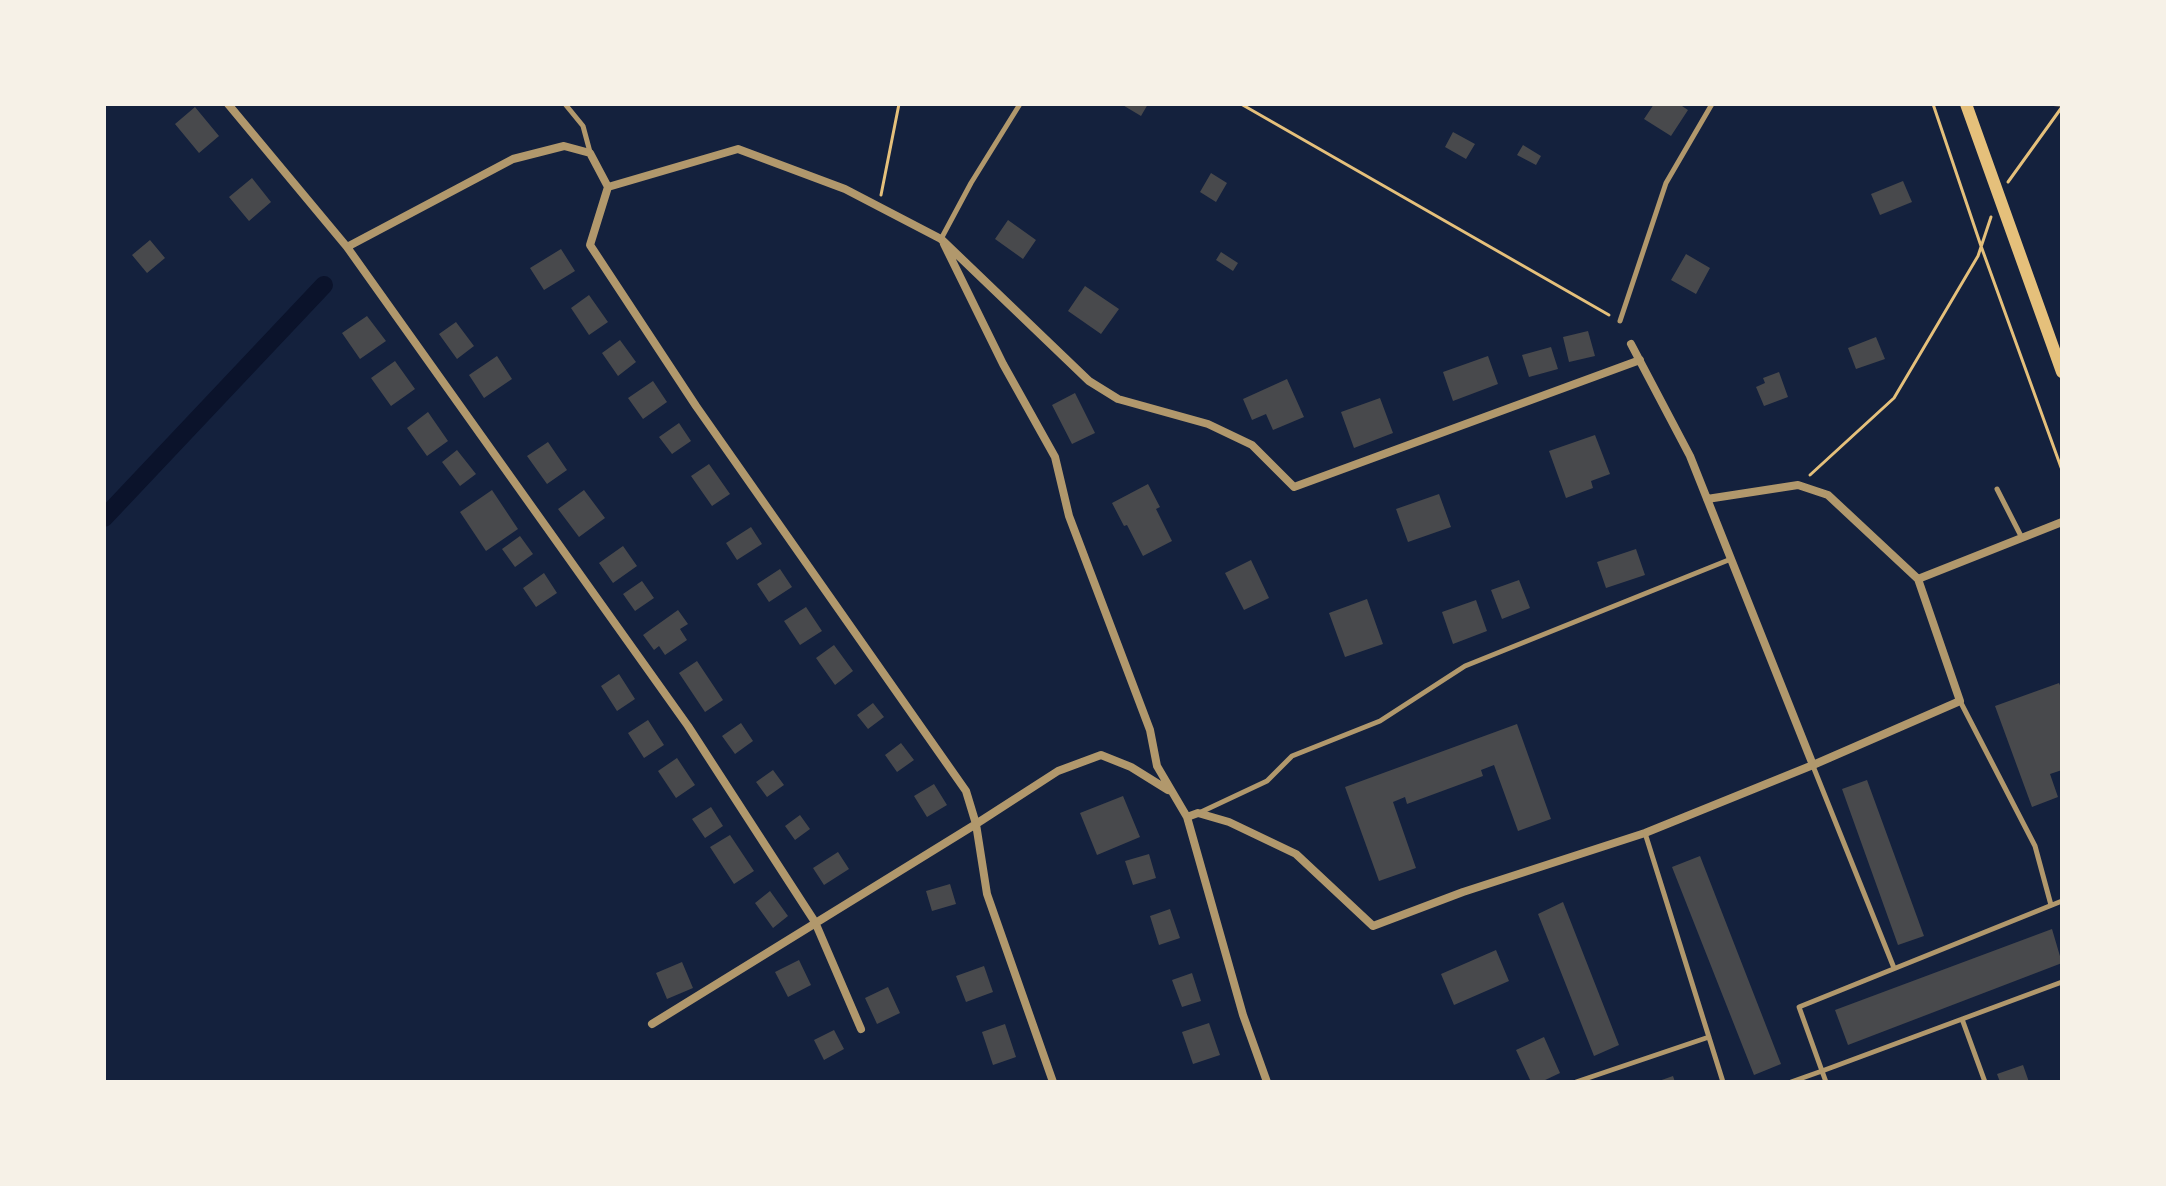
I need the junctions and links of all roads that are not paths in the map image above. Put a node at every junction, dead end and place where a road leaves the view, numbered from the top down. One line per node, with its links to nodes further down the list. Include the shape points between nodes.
1 (228, 104): 9 (street)
2 (565, 104): 6 (lane, via 583,126)
3 (1020, 104): 8 (lane)
4 (1712, 104): 10 (lane, via 1666,183)
5 (1966, 104): 13 (main road)
6 (590, 153): 7 (street); 9 (street, via 564,146 513,159)
7 (608, 187): 8 (street, via 738,149 845,189); 25 (street, via 590,245 696,406 966,791)
8 (941, 239): 12 (street, via 1089,381 1118,399 1208,424 1252,445 1294,487); 22 (street, via 1055,457 1069,516)
9 (347, 247): 29 (street, via 688,726)
10 (1620, 321)
11 (1631, 344): 12 (street)
12 (1640, 360): 15 (street)
13 (2062, 372)
14 (1997, 489): 17 (lane)
15 (1707, 499): 18 (street); 19 (street, via 1798,485 1828,495)
16 (2062, 522): 17 (street)
17 (2022, 538): 19 (street)
18 (1731, 559): 21 (street); 23 (lane, via 1465,666 1380,721 1292,756 1267,781)
19 (1918, 579): 20 (street)
20 (1960, 701): 21 (street); 28 (lane, via 2035,846)
21 (1813, 765): 26 (street); 30 (lane)
22 (1170, 791): 24 (street); 25 (street, via 1101,755 1058,771)
23 (1198, 813): 24 (street); 26 (street, via 1296,854 1373,926)
24 (1187, 817): 38 (street)
25 (976, 824): 29 (street); 37 (street, via 987,894)
26 (1645, 833): 35 (lane)
27 (2062, 901): 28 (lane)
28 (2051, 905): 30 (lane)
29 (815, 922): 33 (street); 34 (street)
30 (1894, 968): 36 (lane, via 1799,1007)
31 (2062, 982): 32 (lane)
32 (1962, 1019): 36 (lane); 43 (lane)
33 (652, 1024)
34 (861, 1029)
35 (1709, 1037): 39 (lane); 40 (lane)
36 (1822, 1071): 41 (lane); 42 (lane)
37 (1053, 1082)
38 (1267, 1082)
39 (1576, 1082)
40 (1723, 1082)
41 (1791, 1082)
42 (1826, 1082)
43 (1985, 1082)

